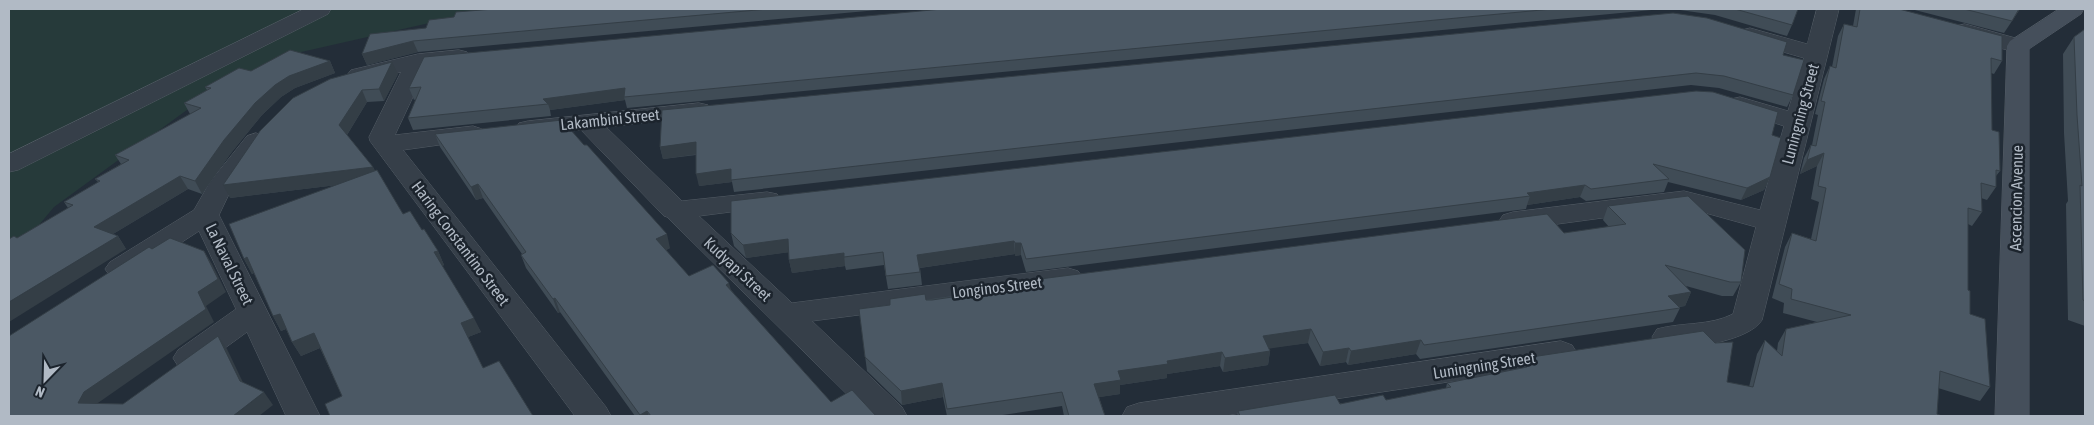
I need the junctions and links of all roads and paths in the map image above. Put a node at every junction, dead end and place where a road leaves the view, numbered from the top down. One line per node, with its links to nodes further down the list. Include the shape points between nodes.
1 (320, 9): 17 (street)
2 (1828, 9): 7 (street, Luningning Street)
3 (2073, 9): 6 (street)
4 (1945, 26): 6 (street)
5 (1733, 30): 7 (street)
6 (2018, 46): 34 (street, Ascencion Avenue)
7 (1816, 54): 15 (street, Luningning Street)
8 (477, 55): 9 (street)
9 (418, 61): 10 (street); 16 (street, via 382,137)
10 (336, 82)
11 (1719, 98): 15 (street)
12 (716, 109): 14 (street, Lakambini Street)
13 (272, 121): 20 (street, La Naval Street, via 219,188)
14 (586, 121): 16 (street, Lakambini Street); 19 (street, Kudyapi Street)
15 (1798, 122): 21 (street, Luningning Street)
16 (385, 144): 31 (street, Haring Constantino Street)
17 (9, 164)
18 (793, 197): 19 (street)
19 (674, 210): 26 (street, Kudyapi Street)
20 (206, 215): 24 (street); 25 (street, La Naval Street)
21 (1770, 222): 22 (street, via 1684,199); 27 (street, Luningning Street, via 1747,320 1728,328)
22 (1486, 225)
23 (1092, 275): 26 (street, Longinos Street)
24 (99, 282)
25 (253, 312): 29 (street); 30 (street, La Naval Street)
26 (787, 314): 32 (street, Kudyapi Street)
27 (1640, 341)
28 (1591, 349): 33 (street, Luningning Street)
29 (164, 376)
30 (303, 416)
31 (594, 416)
32 (890, 416)
33 (1139, 416)
34 (2012, 416)

